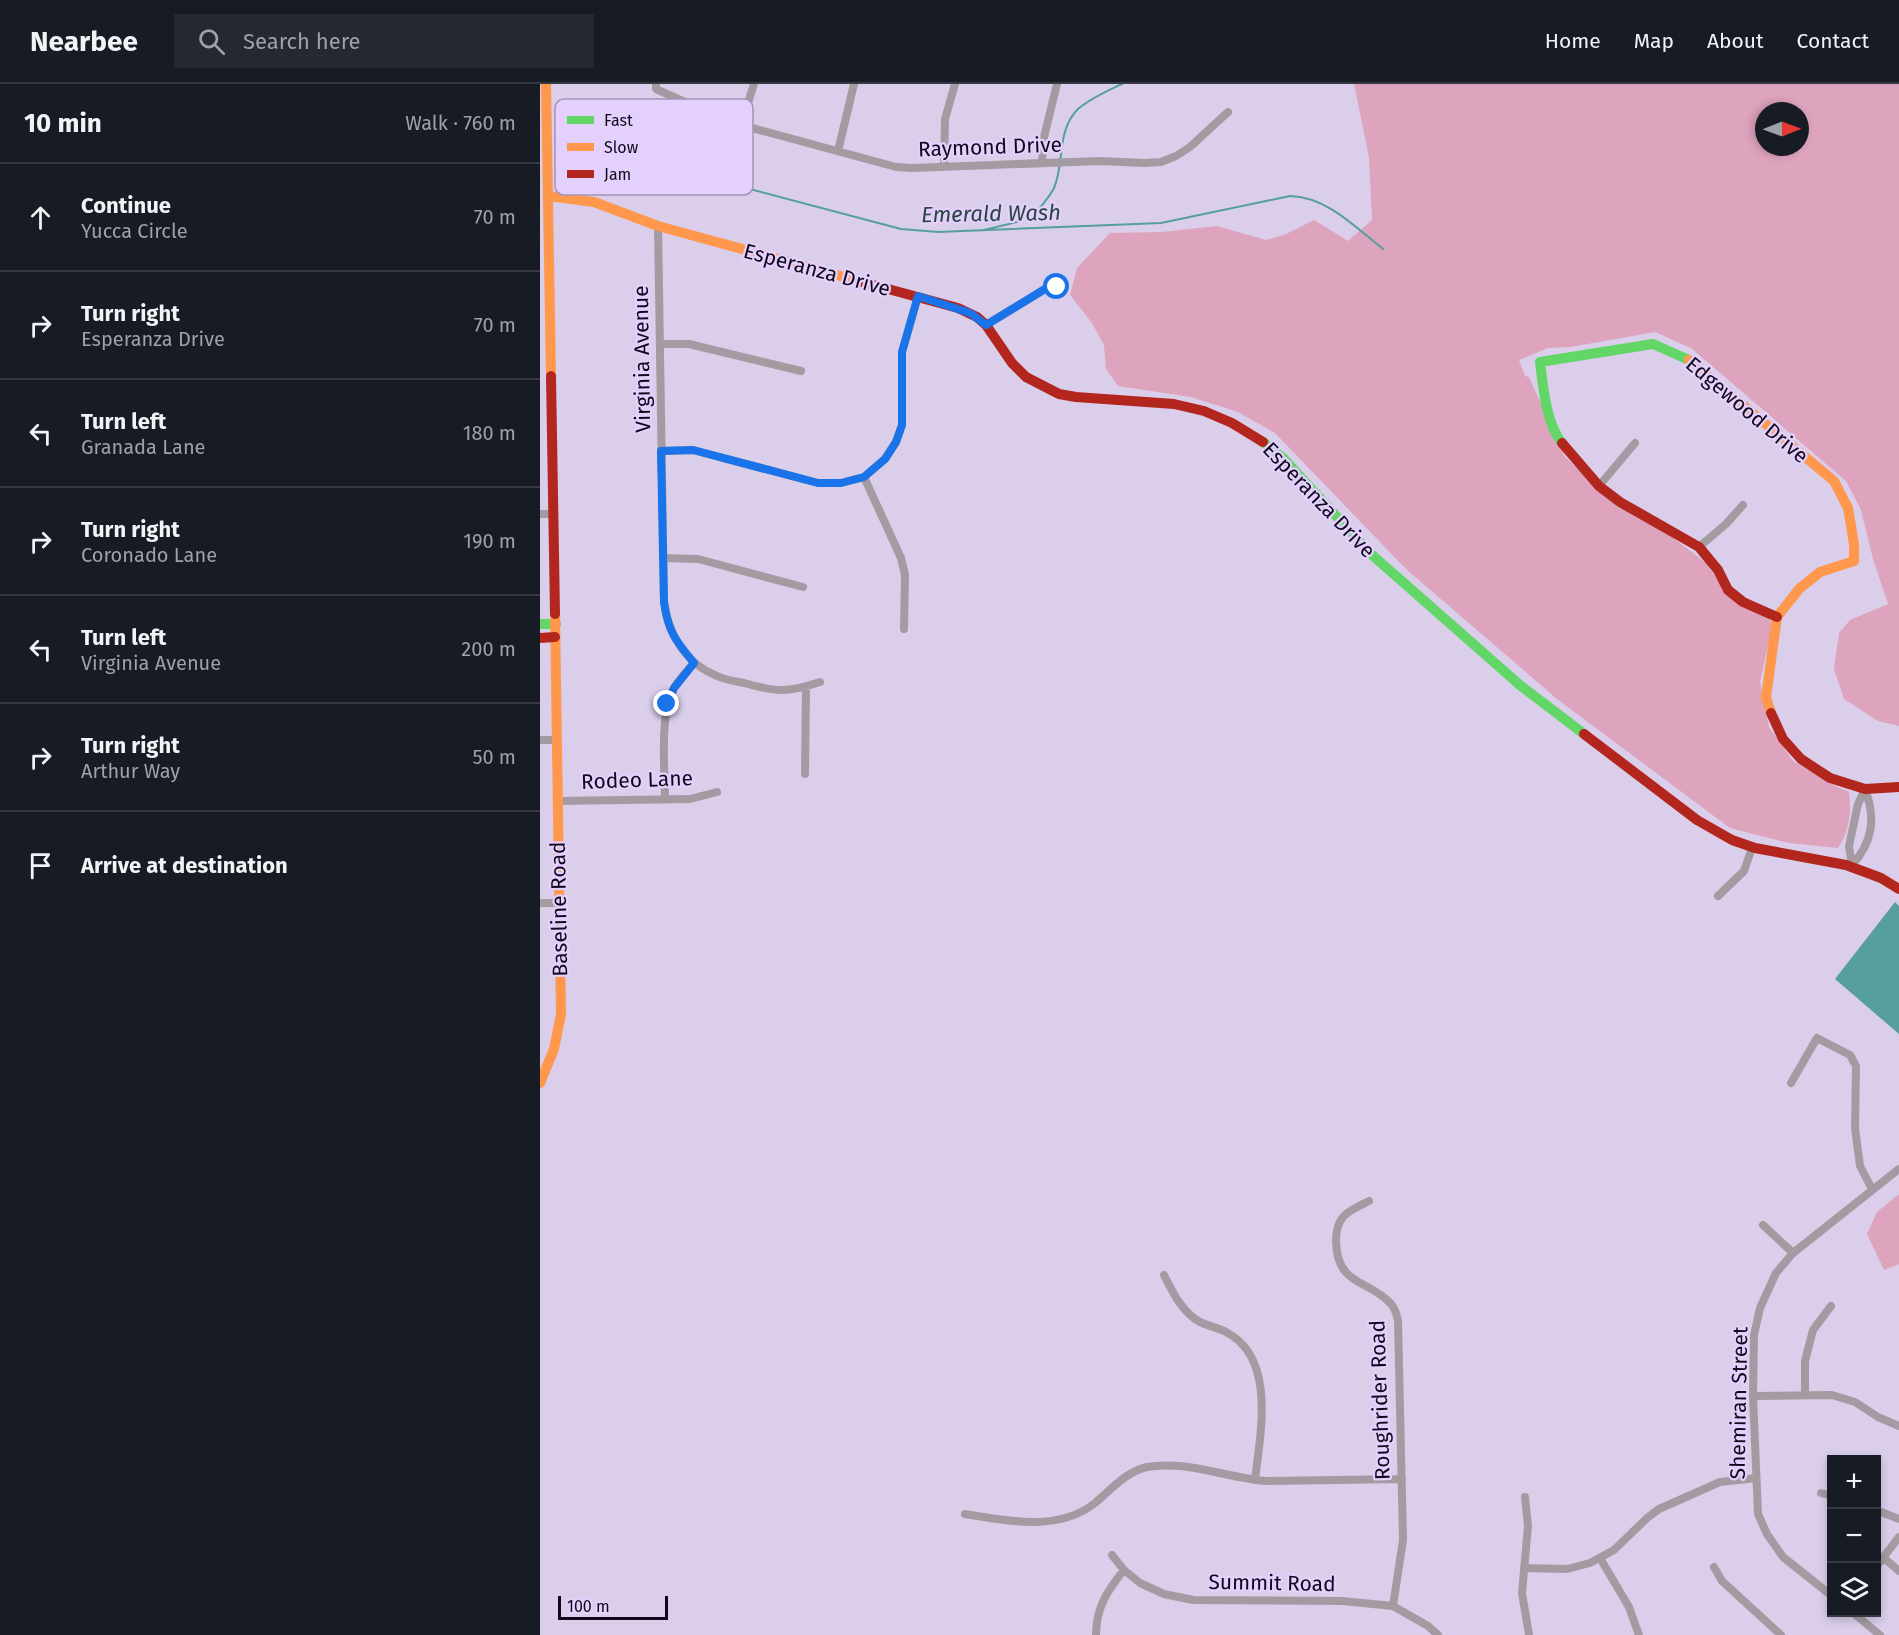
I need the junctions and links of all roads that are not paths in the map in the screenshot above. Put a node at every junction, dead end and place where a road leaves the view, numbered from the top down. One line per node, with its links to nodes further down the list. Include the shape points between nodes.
1 (546, 84): 11 (main road, Baseline Road)
2 (656, 84): 7 (street, Raymond Drive, via 656,89)
3 (754, 84): 8 (street)
4 (854, 84): 12 (street)
5 (955, 84): 14 (street, via 945,119)
6 (1057, 84): 13 (street)
7 (678, 99)
8 (749, 99)
9 (1228, 112): 13 (street, Raymond Drive, via 1190,147 1161,162)
10 (753, 128): 12 (street, Raymond Drive)
11 (544, 148): 15 (main road, Baseline Road)
12 (838, 151): 14 (street, Raymond Drive, via 896,167)
13 (1042, 163): 14 (street, Raymond Drive)
14 (944, 167)
15 (548, 196): 16 (main road, Esperanza Drive, via 594,202); 28 (main road, Baseline Road)
16 (658, 226): 18 (main road, Esperanza Drive); 20 (street, Virginia Avenue)
17 (1057, 287): 19 (street, via 1045,289)
18 (918, 296): 19 (main road, Esperanza Drive, via 970,313); 24 (street, via 902,352 902,425 885,459)
19 (986, 325): 51 (main road, Esperanza Drive, via 1011,363 1043,387 1076,398 1174,404 1203,411 1260,439 1283,458 1371,554 1521,686 1697,820)
20 (660, 344): 21 (street, via 689,344); 23 (street, Virginia Avenue)
21 (801, 371)
22 (1635, 443): 25 (street)
23 (661, 451): 24 (street, via 693,450 818,483); 30 (street, Virginia Avenue)
24 (864, 477): 35 (street, via 901,558 905,575)
25 (1599, 486): 29 (main road); 32 (main road, Edgewood Drive, via 1556,435 1539,362 1653,344 1685,357 1834,481 1848,508 1854,561 1820,572 1799,589)
26 (1743, 505): 29 (street)
27 (540, 514): 28 (street)
28 (552, 514): 34 (main road, Baseline Road)
29 (1699, 547): 32 (main road, via 1728,590 1743,602)
30 (663, 558): 31 (street, via 698,559); 38 (street, Virginia Avenue, via 666,622 676,642)
31 (803, 587)
32 (1778, 617): 45 (main road, via 1766,697 1784,740 1801,759 1830,777)
33 (540, 624): 34 (main road)
34 (555, 624): 36 (main road, Baseline Road)
35 (904, 629)
36 (555, 637): 37 (main road); 42 (main road, Baseline Road)
37 (540, 638)
38 (694, 663): 40 (street, via 717,676 774,691); 47 (street, via 667,704)
39 (820, 682): 40 (street)
40 (806, 687): 43 (street)
41 (540, 740): 42 (street)
42 (556, 740): 48 (main road, Baseline Road)
43 (805, 774)
44 (1899, 787): 45 (main road)
45 (1865, 789): 49 (street); 50 (street)
46 (717, 792): 47 (street, Rodeo Lane)
47 (665, 800): 48 (street, Rodeo Lane)
48 (557, 801): 56 (main road, Baseline Road)
49 (1856, 819): 50 (street, via 1866,814); 52 (street, via 1849,846)
50 (1871, 819): 52 (street, via 1864,852)
51 (1752, 848): 52 (main road, Esperanza Drive); 54 (street, via 1744,871)
52 (1852, 865): 53 (main road, Esperanza Drive, via 1881,876)
53 (1899, 889)
54 (1718, 896)
55 (540, 903): 56 (street)
56 (559, 903): 57 (main road, Baseline Road, via 561,1014 552,1058)
57 (540, 1083)
58 (1791, 1083): 60 (street, via 1817,1038 1850,1055 1856,1066 1855,1128 1860,1166)
59 (1899, 1169): 60 (street, Shemiran Street)
60 (1872, 1189): 63 (street, Shemiran Street)
61 (1369, 1201): 70 (street, Roughrider Road, via 1348,1212 1337,1226 1336,1254 1347,1274 1391,1304 1396,1312)
62 (1763, 1225): 63 (street)
63 (1793, 1253): 67 (street, Shemiran Street, via 1776,1273 1760,1308 1754,1335)
64 (1164, 1275): 71 (street, via 1184,1309 1235,1338 1254,1362 1262,1404)
65 (1831, 1306): 66 (street, via 1813,1330 1805,1361)
66 (1805, 1395): 67 (street); 68 (street, via 1832,1395 1855,1402)
67 (1753, 1396): 69 (street, Shemiran Street)
68 (1899, 1426)
69 (1756, 1478): 80 (street, via 1720,1482 1659,1509); 87 (street, Shemiran Street, via 1758,1514 1767,1534 1783,1557)
70 (1402, 1479): 71 (street); 88 (street, Roughrider Road, via 1403,1540)
71 (1255, 1480): 76 (street, via 1166,1465 1127,1476 1089,1508 1068,1517 1016,1522)
72 (1821, 1493): 73 (street)
73 (1827, 1495)
74 (1525, 1497): 84 (street, via 1528,1526)
75 (1881, 1512): 77 (street)
76 (965, 1514)
77 (1899, 1519)
78 (1899, 1537): 81 (street)
79 (1112, 1555): 85 (street, Summit Road)
80 (1600, 1558): 84 (street, via 1567,1569); 93 (street, via 1629,1606)
81 (1884, 1558): 82 (street); 86 (street)
82 (1880, 1563)
83 (1714, 1567): 94 (street, via 1722,1581)
84 (1524, 1568): 92 (street, via 1522,1593)
85 (1124, 1570): 88 (street, Summit Road, via 1151,1589 1193,1600 1342,1601); 90 (street, via 1100,1604)
86 (1899, 1571)
87 (1827, 1592)
88 (1393, 1606): 91 (street, Summit Road)
89 (1858, 1617): 95 (street)
90 (1096, 1635)
91 (1438, 1635)
92 (1529, 1635)
93 (1639, 1635)
94 (1781, 1635)
95 (1880, 1635)

